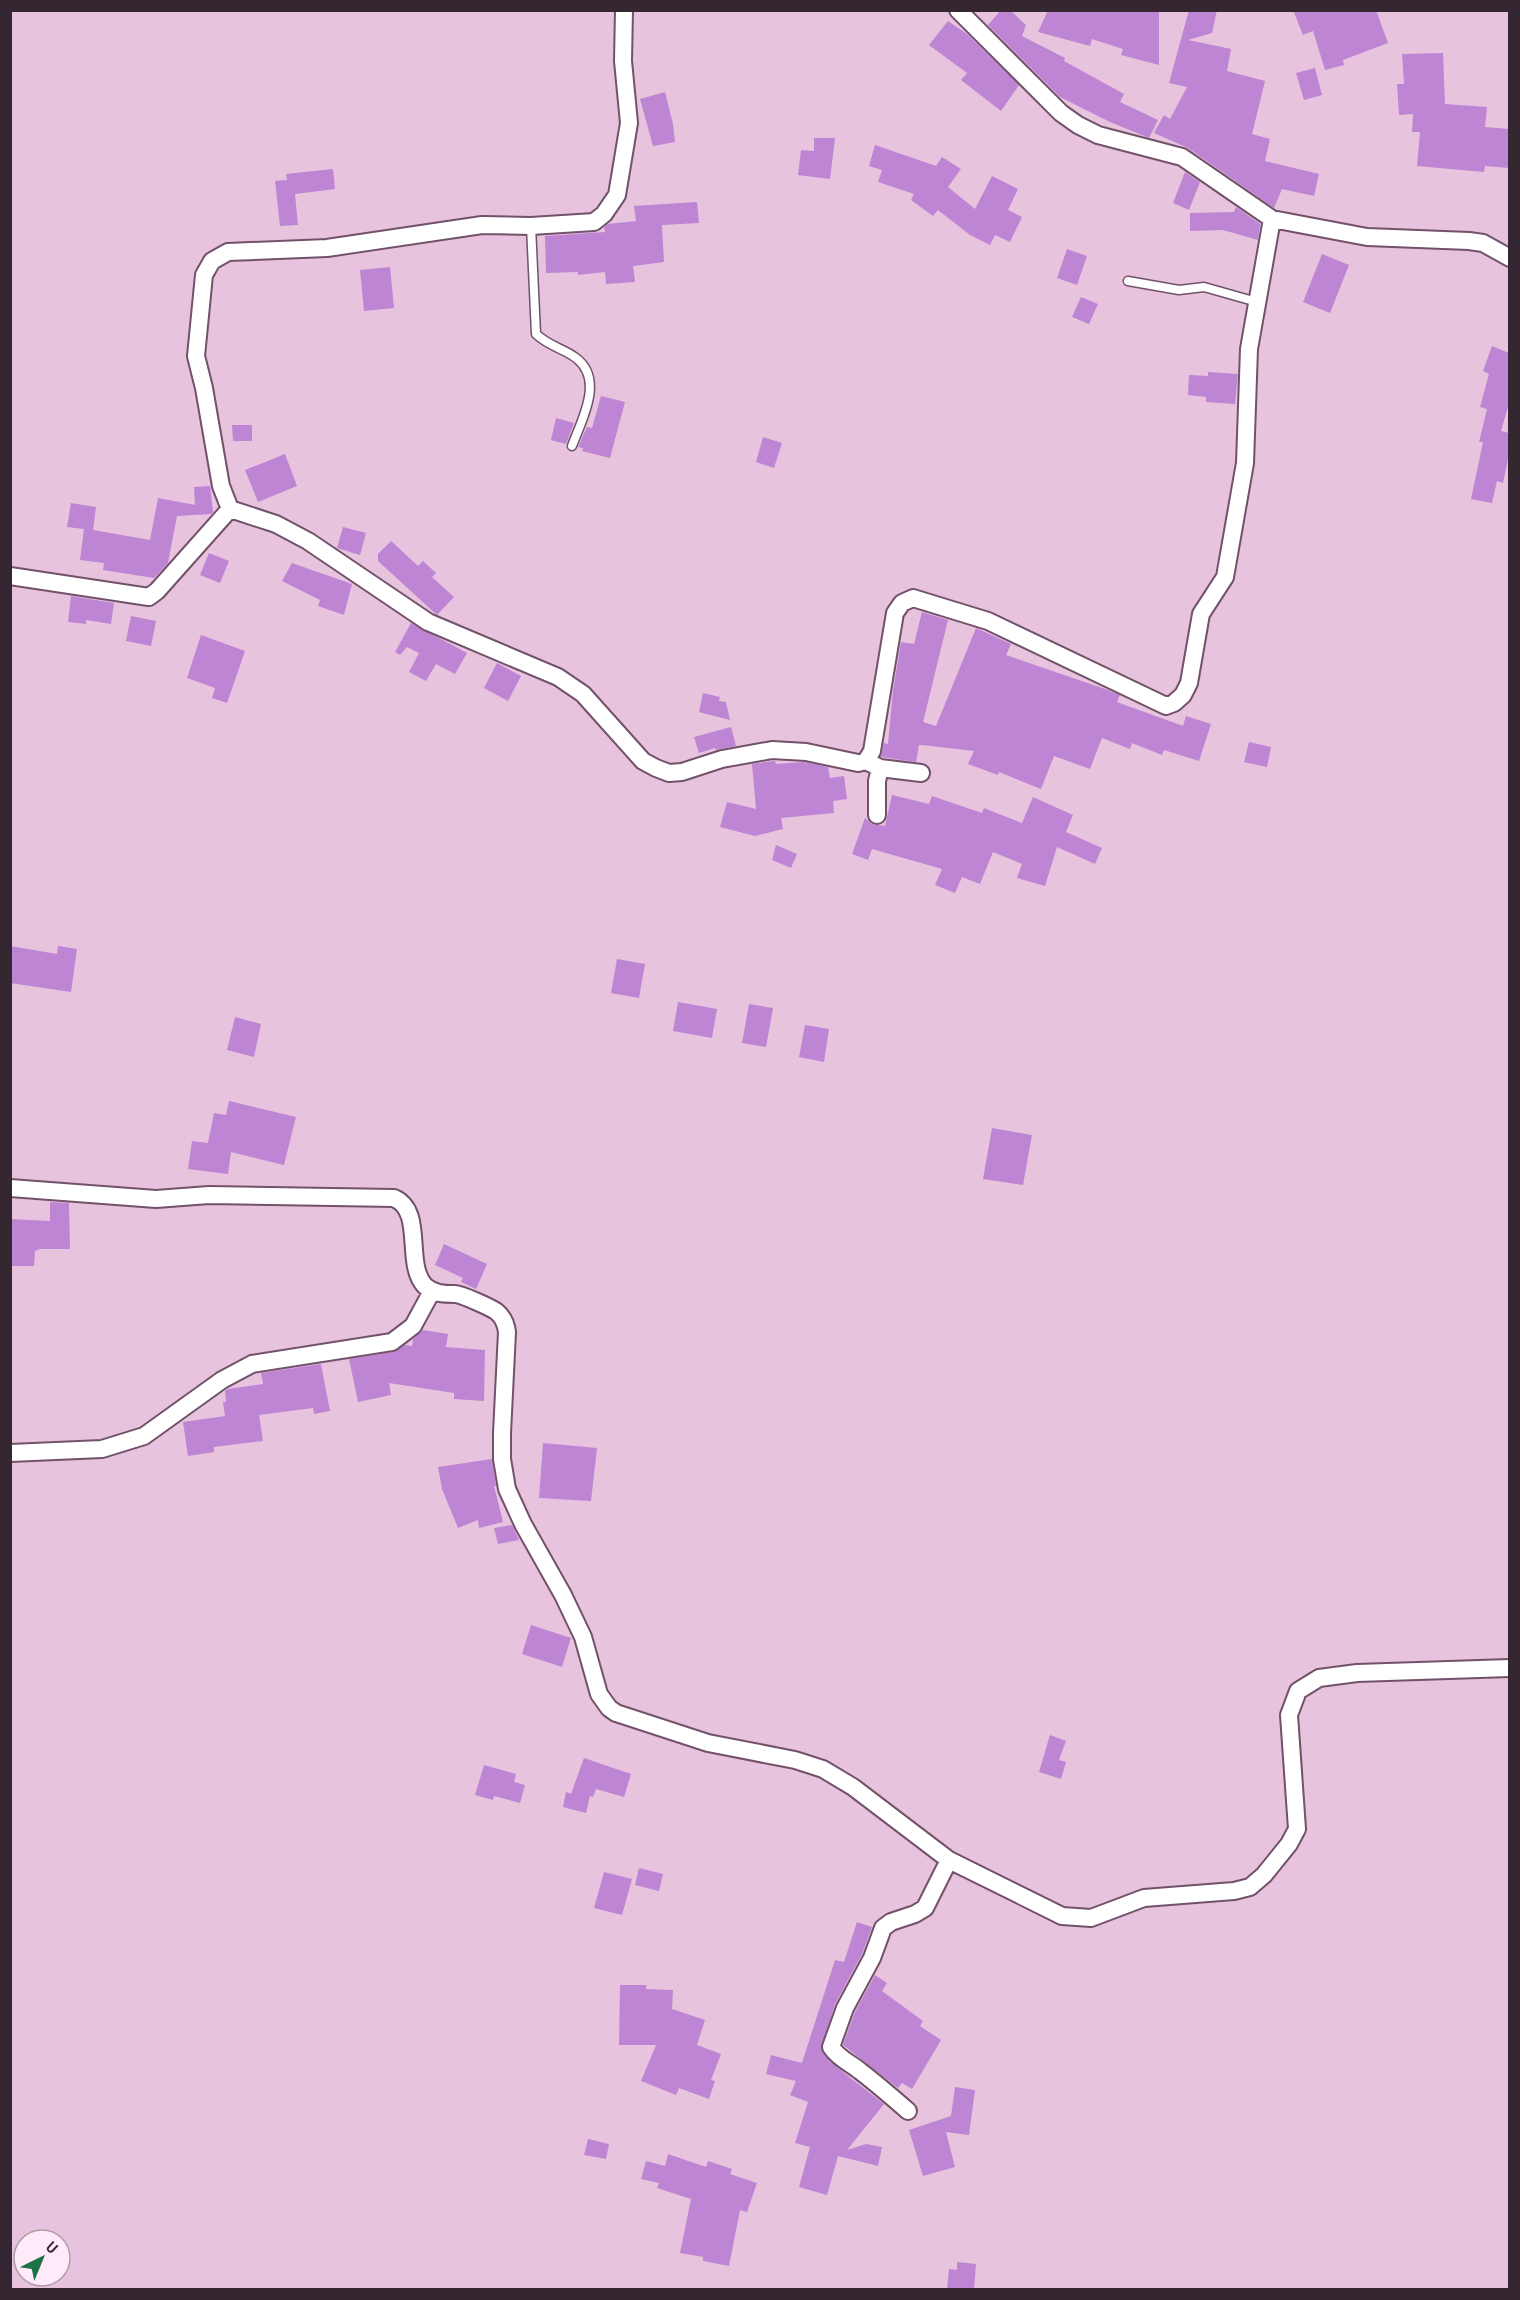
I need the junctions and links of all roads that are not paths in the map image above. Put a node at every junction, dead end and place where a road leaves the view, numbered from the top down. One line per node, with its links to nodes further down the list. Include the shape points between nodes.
1 (624, 10): 4 (street, via 623,61 629,123 617,195 594,222)
2 (958, 10): 3 (street, via 1061,113 1078,125 1098,135 1182,158)
3 (1272, 219): 5 (street, via 1367,237 1483,243); 7 (street)
4 (531, 226): 8 (lane, via 536,334 576,358 589,381 591,396); 9 (street, via 482,225 327,248 228,252 212,261 204,275 196,356 221,486)
5 (1509, 258)
6 (1128, 281): 7 (lane, via 1179,290 1204,287)
7 (1257, 302): 11 (street, via 1249,349 1245,463 1225,577 1201,614 1189,683 1183,695 1166,706 988,621 908,599 895,613)
8 (572, 446)
9 (230, 509): 10 (street, via 149,597); 11 (street, via 276,524 308,541 428,622 558,677 583,694 643,761 656,768 682,772 722,759 772,750)
10 (10, 576)
11 (873, 764): 12 (street); 13 (street)
12 (921, 772)
13 (877, 815)
14 (10, 1188): 15 (street, via 156,1199 210,1194 394,1198 408,1209 420,1279)
15 (432, 1291): 16 (street, via 413,1326 392,1342 252,1364 222,1380 144,1436 102,1449); 18 (street, via 456,1294 490,1308 505,1323 502,1459 507,1489 583,1637 602,1701 627,1718 708,1743 795,1760 823,1770 853,1786)
16 (10, 1453)
17 (1509, 1668): 18 (street, via 1357,1673 1319,1678 1298,1691 1289,1714 1297,1829 1264,1875 1250,1887 1144,1898 1091,1918 1062,1916)
18 (950, 1860): 19 (street, via 925,1908 883,1928 831,2047 838,2058)
19 (908, 2111)

